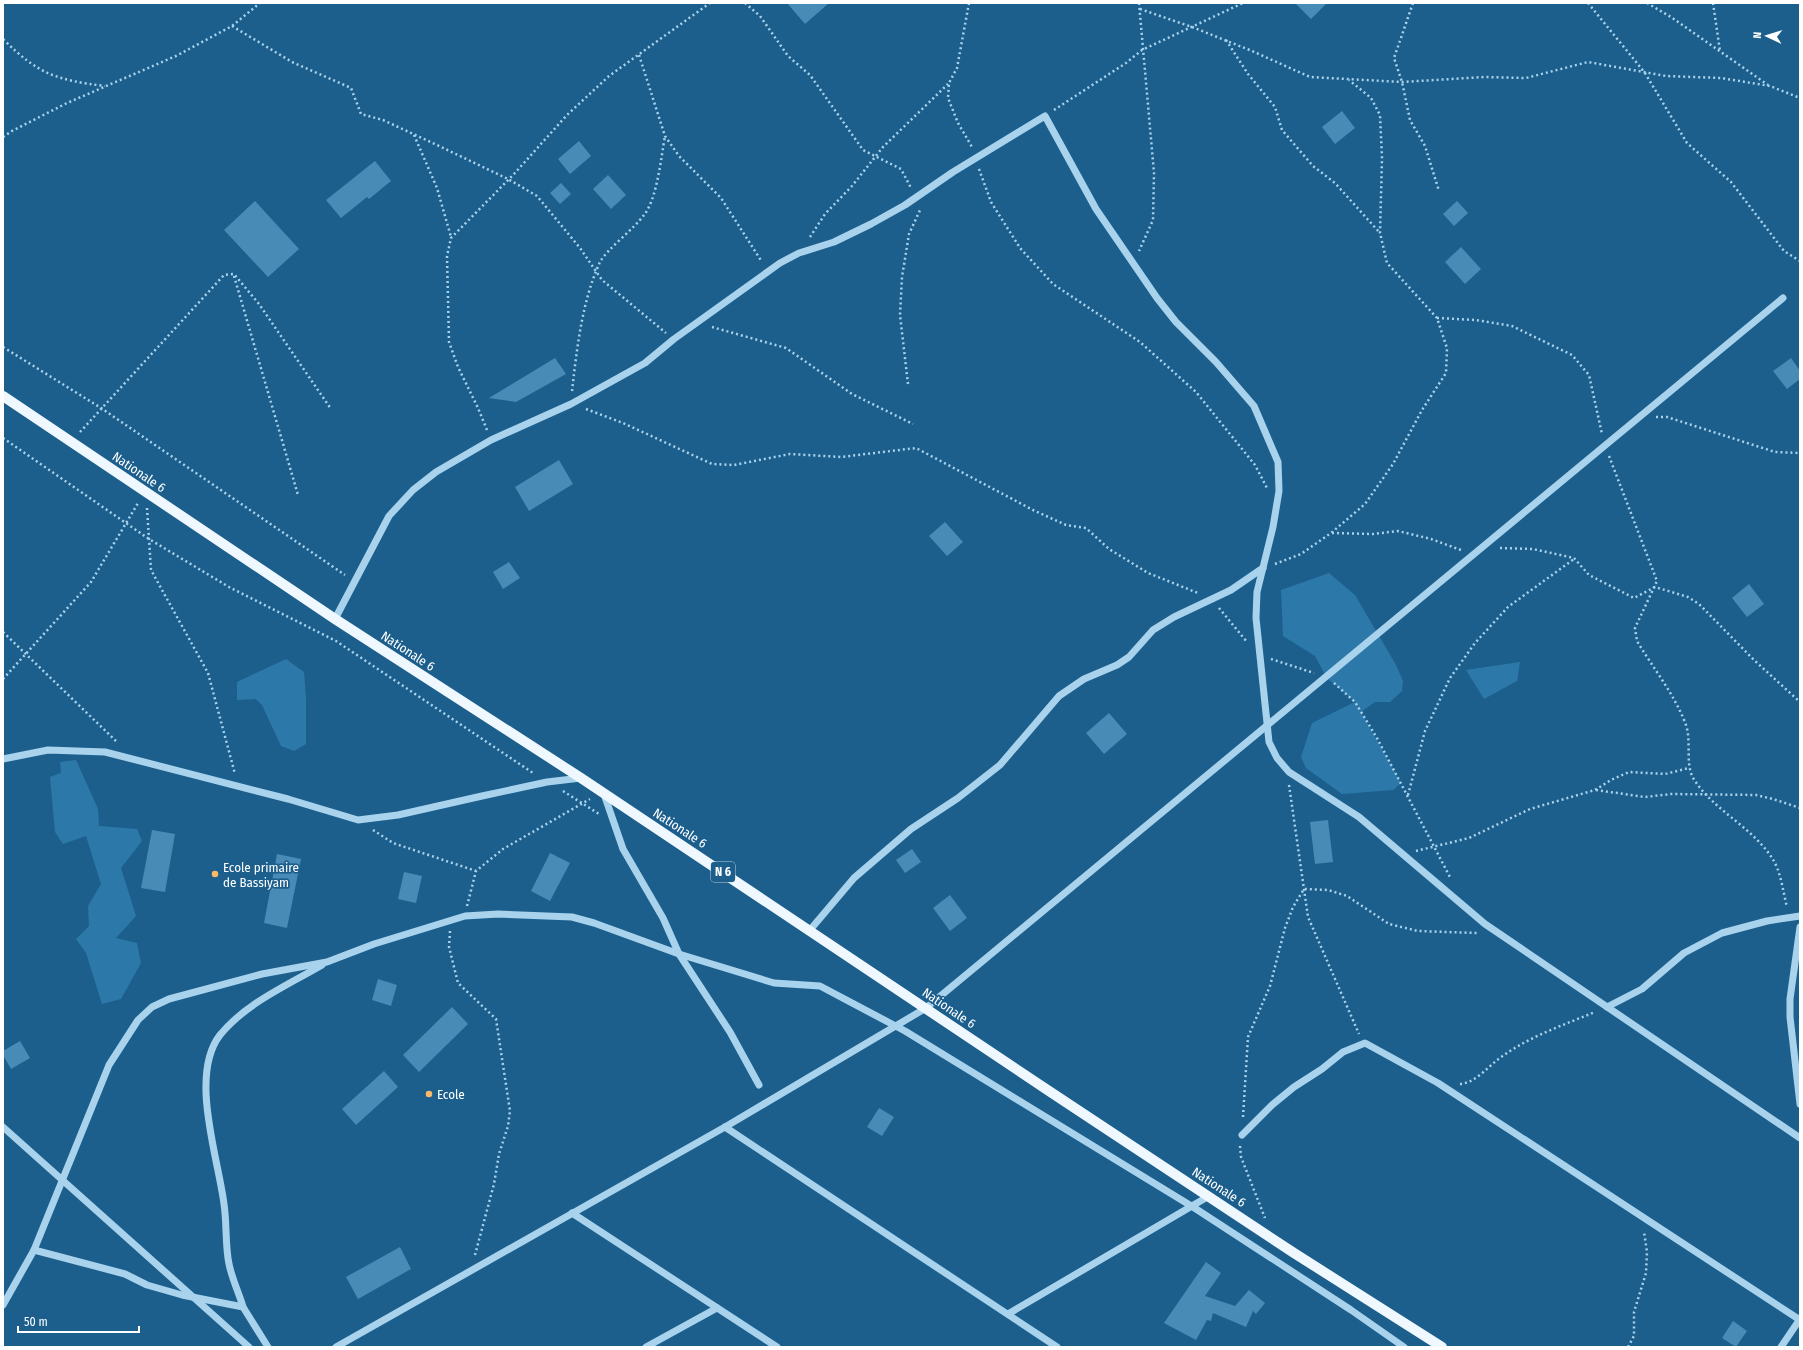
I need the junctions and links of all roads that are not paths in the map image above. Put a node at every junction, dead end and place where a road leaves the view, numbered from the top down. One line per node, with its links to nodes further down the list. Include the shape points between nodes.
1 (1783, 298): 5 (street)
2 (3, 396): 4 (main road, Nationale 6 / N 6)
3 (1263, 568): 4 (street, via 1279,491 1278,462 1254,406 1157,298 1096,209 1045,116 917,198 871,224 834,242 799,254 768,271 645,363 571,404 491,440 436,472 413,490 389,516); 5 (street, via 1257,592 1256,618); 11 (street, via 1231,590 1153,630 1129,657 1084,679 1059,696 1000,765 958,798 911,829 854,878)
4 (335, 619): 7 (main road, Nationale 6 / N 6)
5 (1267, 725): 14 (street, via 1269,742 1277,758 1289,772 1359,817 1485,924); 15 (street)
6 (3, 759): 7 (street, via 48,750 104,752 239,786 358,820 398,815 547,782)
7 (581, 778): 8 (main road, Nationale 6 / N 6)
8 (604, 794): 11 (main road, Nationale 6 / N 6); 12 (street, via 624,849 663,918)
9 (1800, 916): 14 (street, via 1722,932 1684,953 1642,989)
10 (1800, 927): 18 (street, via 1791,983 1790,1011)
11 (810, 930): 15 (main road, Nationale 6 / N 6)
12 (679, 954): 13 (street, via 594,923 572,918 498,914 465,916 374,944); 16 (street, via 774,983 820,986); 17 (street, via 730,1032)
13 (327, 962): 23 (street, via 262,974 169,999 152,1007 138,1020 109,1065); 30 (street, via 249,1008 220,1036 209,1056 206,1092 211,1136 224,1203 229,1264)
14 (1607, 1007): 22 (street)
15 (926, 1008): 16 (street); 24 (main road, Nationale 6 / N 6)
16 (895, 1026): 20 (street); 25 (street)
17 (759, 1085)
18 (1800, 1104)
19 (3, 1127): 23 (street)
20 (725, 1127): 26 (street); 32 (street)
21 (1242, 1135): 33 (street, via 1294,1087 1343,1052 1365,1043 1438,1083)
22 (1800, 1138)
23 (63, 1181): 27 (street); 28 (street)
24 (1209, 1196): 25 (street); 34 (main road, Nationale 6 / N 6)
25 (1191, 1206): 32 (street); 41 (street)
26 (572, 1213): 31 (street); 37 (street)
27 (34, 1250): 28 (street, via 125,1274 147,1285); 29 (street)
28 (193, 1297): 30 (street); 35 (street)
29 (3, 1305)
30 (243, 1307): 36 (street)
31 (717, 1308): 38 (street); 39 (street)
32 (1008, 1314): 40 (street)
33 (1800, 1319): 43 (street)
34 (1433, 1344): 42 (main road, Nationale 6 / N 6)
35 (249, 1347)
36 (268, 1347)
37 (336, 1347)
38 (646, 1347)
39 (777, 1347)
40 (1057, 1347)
41 (1404, 1347)
42 (1442, 1347)
43 (1782, 1347)

